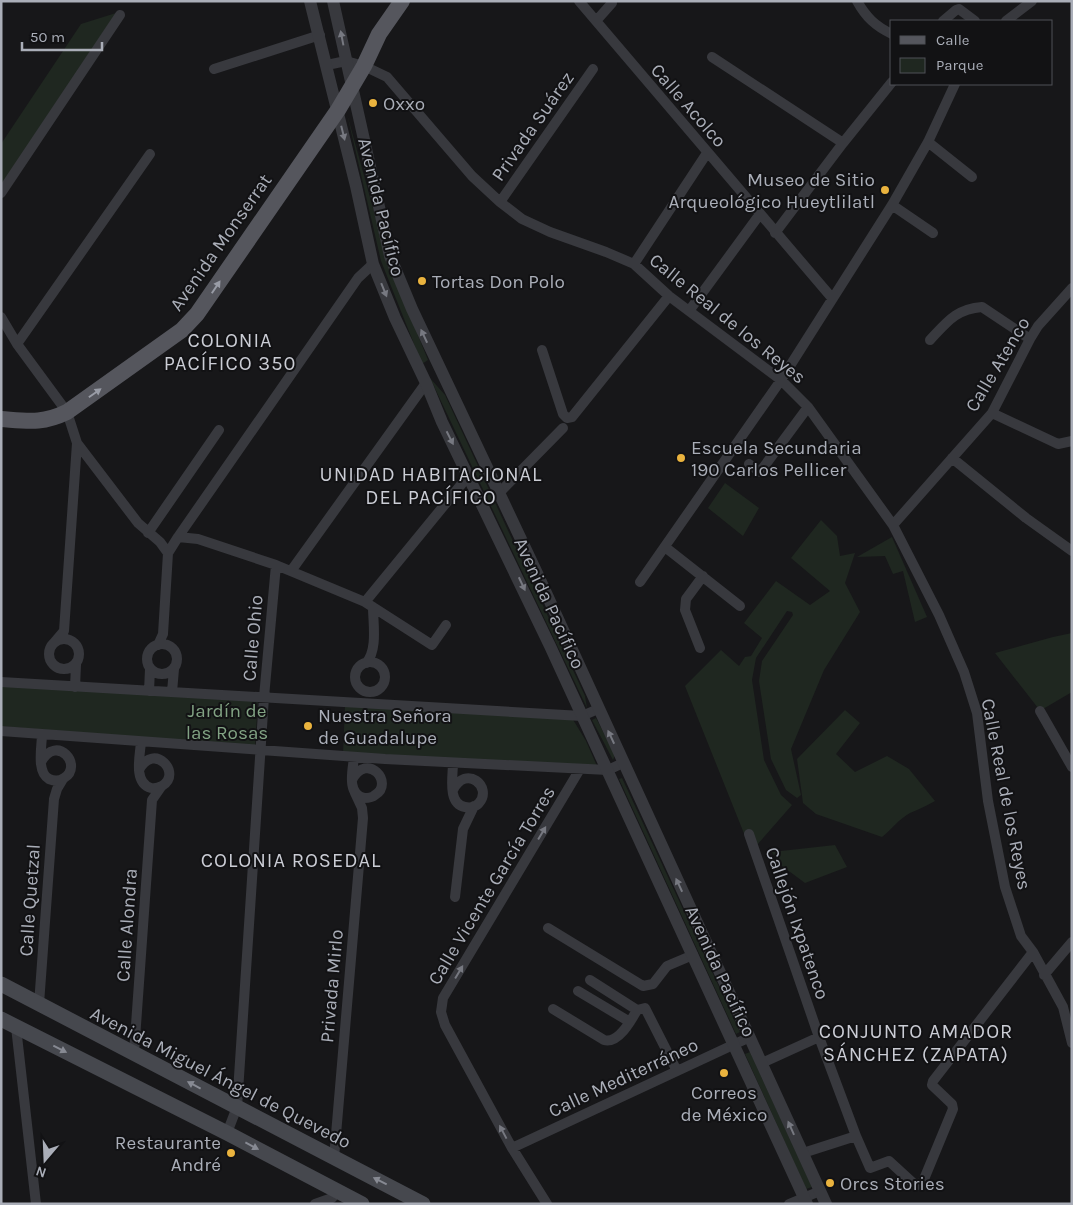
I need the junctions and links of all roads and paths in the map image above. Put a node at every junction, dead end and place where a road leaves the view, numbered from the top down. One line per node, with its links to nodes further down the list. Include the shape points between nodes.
1 (310, 1): 14 (street, Avenida Pacífico)
2 (333, 1): 16 (street, Avenida Pacífico, one-way to 2)
3 (402, 1): 18 (main road, Avenida Monserrat, via 379,34)
4 (579, 1): 12 (street, Calle Acolco)
5 (857, 1): 13 (street, via 865,15)
6 (1032, 1): 11 (street)
7 (612, 3): 12 (street)
8 (120, 15): 30 (street)
9 (944, 20): 10 (street, via 956,10)
10 (974, 20)
11 (1007, 20)
12 (596, 21): 27 (street, Calle Acolco)
13 (890, 33)
14 (320, 35): 17 (street, Avenida Pacífico); 19 (street)
15 (712, 57): 26 (street)
16 (346, 61): 17 (street, Calle Real de los Reyes); 18 (street, Calle Real de los Reyes); 23 (street, Avenida Pacífico)
17 (327, 65): 24 (street, Avenida Pacífico)
18 (364, 66): 23 (main road, Avenida Monserrat); 31 (street, Calle Real de los Reyes, via 387,77 472,176)
19 (214, 69)
20 (593, 69): 31 (street, Privada Suárez)
21 (890, 84): 26 (street)
22 (955, 85): 25 (street)
23 (352, 88): 24 (main road, Avenida Monserrat); 47 (street, Avenida Pacífico, one-way to 23, via 390,256)
24 (338, 110): 36 (street, Avenida Pacífico, one-way to 36); 51 (main road, Avenida Monserrat, one-way to 24, via 182,330 197,314)
25 (928, 142): 29 (street); 32 (street)
26 (843, 143): 34 (street)
27 (707, 153): 33 (street, Calle Acolco); 37 (street)
28 (150, 154): 45 (street)
29 (972, 177)
30 (1, 194)
31 (500, 202): 37 (street, Calle Real de los Reyes, via 550,232)
32 (892, 205): 35 (street); 40 (street)
33 (760, 214): 34 (street, Calle Acolco); 41 (street)
34 (775, 233): 40 (street, Calle Acolco)
35 (933, 233)
36 (373, 264): 48 (street, Avenida Pacífico, one-way to 48); 64 (street, via 358,278)
37 (634, 264): 39 (street, Calle Real de los Reyes)
38 (1072, 288): 43 (street, Calle Atenco)
39 (669, 296): 41 (street, Calle Real de los Reyes); 46 (street, via 572,417 567,418 563,414)
40 (832, 298): 49 (street)
41 (689, 311): 49 (street, Calle Real de los Reyes)
42 (1, 317): 45 (street)
43 (1030, 339): 44 (street, via 982,307 954,316); 52 (street, Calle Atenco)
44 (930, 340)
45 (17, 344): 51 (street)
46 (542, 350)
47 (438, 368): 48 (street); 61 (street, Avenida Pacífico)
48 (424, 378): 60 (street, Avenida Pacífico, one-way to 60); 69 (street)
49 (781, 380): 50 (street, Calle Real de los Reyes); 65 (street)
50 (808, 407): 59 (street, via 760,472); 62 (street, Calle Real de los Reyes)
51 (68, 412): 53 (main road, Avenida Monserrat, via 36,422); 57 (street)
52 (992, 413): 56 (street, via 1058,444); 58 (street, Calle Atenco)
53 (1, 419)
54 (562, 428): 61 (street)
55 (219, 430): 63 (street)
56 (1072, 441)
57 (77, 444): 63 (street); 75 (street)
58 (952, 458): 62 (street, Calle Atenco); 66 (street)
59 (749, 464)
60 (469, 474): 72 (street); 99 (street, Avenida Pacífico, one-way to 99)
61 (499, 493): 97 (street, Avenida Pacífico)
62 (893, 525): 138 (street, Calle Real de los Reyes, via 964,672 977,713 988,801 1004,887 1021,936)
63 (148, 534): 67 (street, via 160,542)
64 (178, 537): 67 (street); 68 (street, via 198,540)
65 (665, 547): 70 (street); 71 (street)
66 (1072, 551)
67 (168, 554): 78 (street)
68 (276, 565): 69 (street); 94 (street, Calle Ohio)
69 (291, 571): 72 (street)
70 (703, 576): 73 (street); 79 (street, via 686,599 685,610)
71 (640, 582)
72 (369, 604): 74 (street, via 432,645); 80 (street)
73 (740, 606)
74 (446, 625)
75 (64, 631): 76 (street); 77 (street)
76 (53, 644): 77 (street, via 69,640); 82 (street, via 49,657)
77 (76, 644): 83 (street, via 79,658)
78 (162, 645): 85 (street, via 151,648 147,654); 86 (street, via 173,648 177,655)
79 (700, 648)
80 (373, 650): 81 (street); 84 (street)
81 (366, 663): 84 (street); 90 (street, via 356,672)
82 (52, 664): 83 (street, via 64,669); 88 (street)
83 (76, 665): 89 (street)
84 (382, 667): 91 (street, via 385,681)
85 (150, 669): 86 (street, via 162,674); 92 (street)
86 (174, 669): 93 (street)
87 (1, 682): 88 (street)
88 (51, 686): 89 (street)
89 (75, 687): 92 (street)
90 (358, 687): 91 (street, via 370,693); 95 (street)
91 (382, 687): 96 (street)
92 (149, 691): 93 (street)
93 (172, 692): 94 (street)
94 (264, 697): 95 (street); 105 (street, Calle Ohio)
95 (358, 704): 96 (street)
96 (381, 704): 99 (street)
97 (598, 709): 99 (street); 111 (street, Avenida Pacífico, one-way to 97)
98 (1040, 711): 113 (street)
99 (582, 716): 116 (street, Avenida Pacífico)
100 (1, 731): 101 (street)
101 (42, 734): 102 (street); 108 (street)
102 (72, 736): 103 (street); 109 (street)
103 (140, 742): 104 (street); 115 (street)
104 (170, 744): 105 (street); 117 (street)
105 (260, 750): 106 (street); 159 (street, Calle Ohio)
106 (354, 757): 107 (street); 120 (street)
107 (385, 759): 110 (street); 121 (street)
108 (41, 762): 109 (street, via 45,755 60,751 68,755); 118 (street)
109 (71, 763): 119 (street, via 68,775)
110 (453, 763): 112 (street); 124 (street)
111 (623, 763): 116 (street); 152 (street, Avenida Pacífico, one-way to 111)
112 (483, 764): 114 (street); 125 (street)
113 (1072, 767)
114 (580, 769): 116 (street); 162 (street, Calle Vicente García Torres, one-way to 114, via 445,1025 441,1012 443,998)
115 (139, 770): 117 (street, via 150,759 159,759); 122 (street)
116 (608, 770): 139 (street, Avenida Pacífico)
117 (170, 771): 123 (street)
118 (44, 775): 119 (street, via 50,779); 128 (street, Calle Quetzal)
119 (63, 779): 128 (street, Calle Quetzal)
120 (352, 780): 121 (street, via 363,768 371,768); 126 (street)
121 (382, 780): 127 (street, via 382,787)
122 (142, 783): 123 (street, via 154,789); 129 (street)
123 (161, 787): 129 (street)
124 (453, 790): 125 (street, via 457,782 472,778); 130 (street)
125 (483, 790): 131 (street, via 483,797)
126 (355, 792): 127 (street, via 367,798); 132 (street, Privada Mirlo)
127 (374, 797): 132 (street, Privada Mirlo)
128 (54, 800): 145 (street, Calle Quetzal)
129 (152, 800): 156 (street, Calle Alondra)
130 (456, 802): 131 (street, via 468,808); 133 (street)
131 (474, 806): 133 (street)
132 (363, 818): 164 (street, Privada Mirlo)
133 (463, 829): 135 (street)
134 (749, 834): 153 (street, Callejón Ixpatenco)
135 (455, 897)
136 (548, 928): 139 (street, via 643,986 653,984 667,966)
137 (1072, 942): 140 (street)
138 (1033, 952): 140 (street, Calle Real de los Reyes); 161 (street, Callejón Ixpatenco, via 933,1081 932,1084 953,1109 922,1184 917,1186 889,1161 870,1168)
139 (693, 955): 155 (street, Avenida Pacífico)
140 (1044, 975): 148 (street, Calle Real de los Reyes)
141 (590, 980): 147 (street)
142 (1, 984): 145 (main road, Avenida Miguel Ángel de Quevedo)
143 (578, 991): 150 (street)
144 (1, 996): 145 (main road)
145 (39, 1004): 156 (main road, Avenida Miguel Ángel de Quevedo)
146 (553, 1009): 150 (street, via 609,1041 614,1040)
147 (637, 1010): 150 (street); 158 (street, via 647,1010)
148 (1068, 1013): 154 (street, Calle Real de los Reyes)
149 (1, 1019): 151 (main road)
150 (630, 1022)
151 (16, 1027): 160 (main road, one-way to 160); 168 (street)
152 (750, 1037): 155 (street, Calle Mediterráneo); 157 (street, Avenida Pacífico)
153 (818, 1037): 157 (street); 161 (street, Callejón Ixpatenco)
154 (1072, 1043)
155 (734, 1044): 158 (street, Calle Mediterráneo); 167 (street, Avenida Pacífico)
156 (134, 1053): 159 (main road, Avenida Miguel Ángel de Quevedo, one-way to 156)
157 (762, 1063): 163 (street, Avenida Pacífico, one-way to 157)
158 (677, 1071): 162 (street, Calle Mediterráneo)
159 (237, 1107): 160 (street, Calle Ohio); 164 (main road, Avenida Miguel Ángel de Quevedo)
160 (227, 1133): 166 (main road, one-way to 166)
161 (856, 1136): 163 (street)
162 (512, 1148): 172 (street, Calle Vicente García Torres)
163 (803, 1153): 165 (street, Avenida Pacífico)
164 (334, 1158): 171 (main road, Avenida Miguel Ángel de Quevedo, one-way to 164)
165 (820, 1191): 167 (street); 174 (street, Avenida Pacífico)
166 (337, 1192): 169 (street, via 332,1198); 170 (main road)
167 (805, 1201): 173 (street)
168 (36, 1204)
169 (315, 1204)
170 (362, 1204)
171 (423, 1204)
172 (547, 1204)
173 (789, 1204)
174 (826, 1204)

